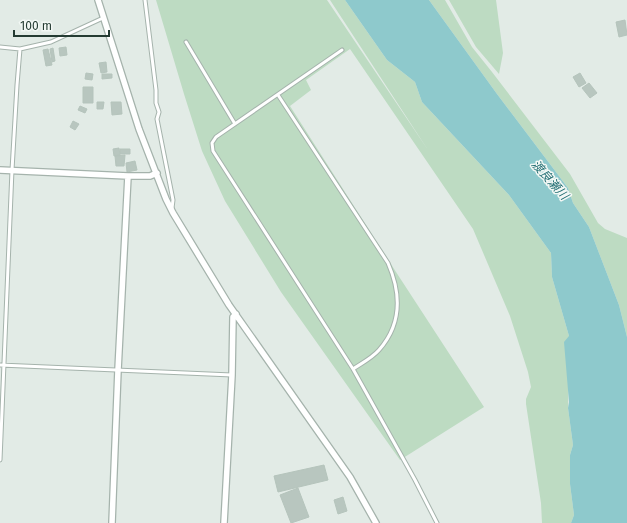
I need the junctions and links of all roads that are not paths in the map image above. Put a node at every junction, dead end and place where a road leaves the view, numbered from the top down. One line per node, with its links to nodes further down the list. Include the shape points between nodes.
1 (98, 0): 3 (street)
2 (145, 0): 14 (lane, via 159,112 157,119 173,200)
3 (103, 18): 6 (lane, via 51,42); 12 (street, via 139,129)
4 (186, 42): 9 (lane)
5 (0, 47): 6 (lane)
6 (20, 49): 11 (lane)
7 (342, 50): 8 (lane)
8 (278, 95): 9 (lane); 18 (lane, via 388,263 396,283 397,309 391,330 379,350)
9 (236, 124): 18 (lane, via 214,140 214,154)
10 (0, 170): 11 (street)
11 (12, 170): 13 (street); 17 (lane)
12 (157, 173): 13 (street, via 150,176); 14 (street)
13 (128, 176): 19 (street)
14 (172, 210): 15 (street)
15 (236, 314): 20 (street, via 233,317); 24 (street, via 350,477)
16 (0, 365): 17 (lane)
17 (5, 365): 19 (lane); 21 (lane)
18 (353, 368): 25 (lane)
19 (118, 370): 20 (lane); 22 (street)
20 (232, 375): 23 (street)
21 (0, 460)
22 (112, 523)
23 (224, 523)
24 (376, 523)
25 (437, 523)

